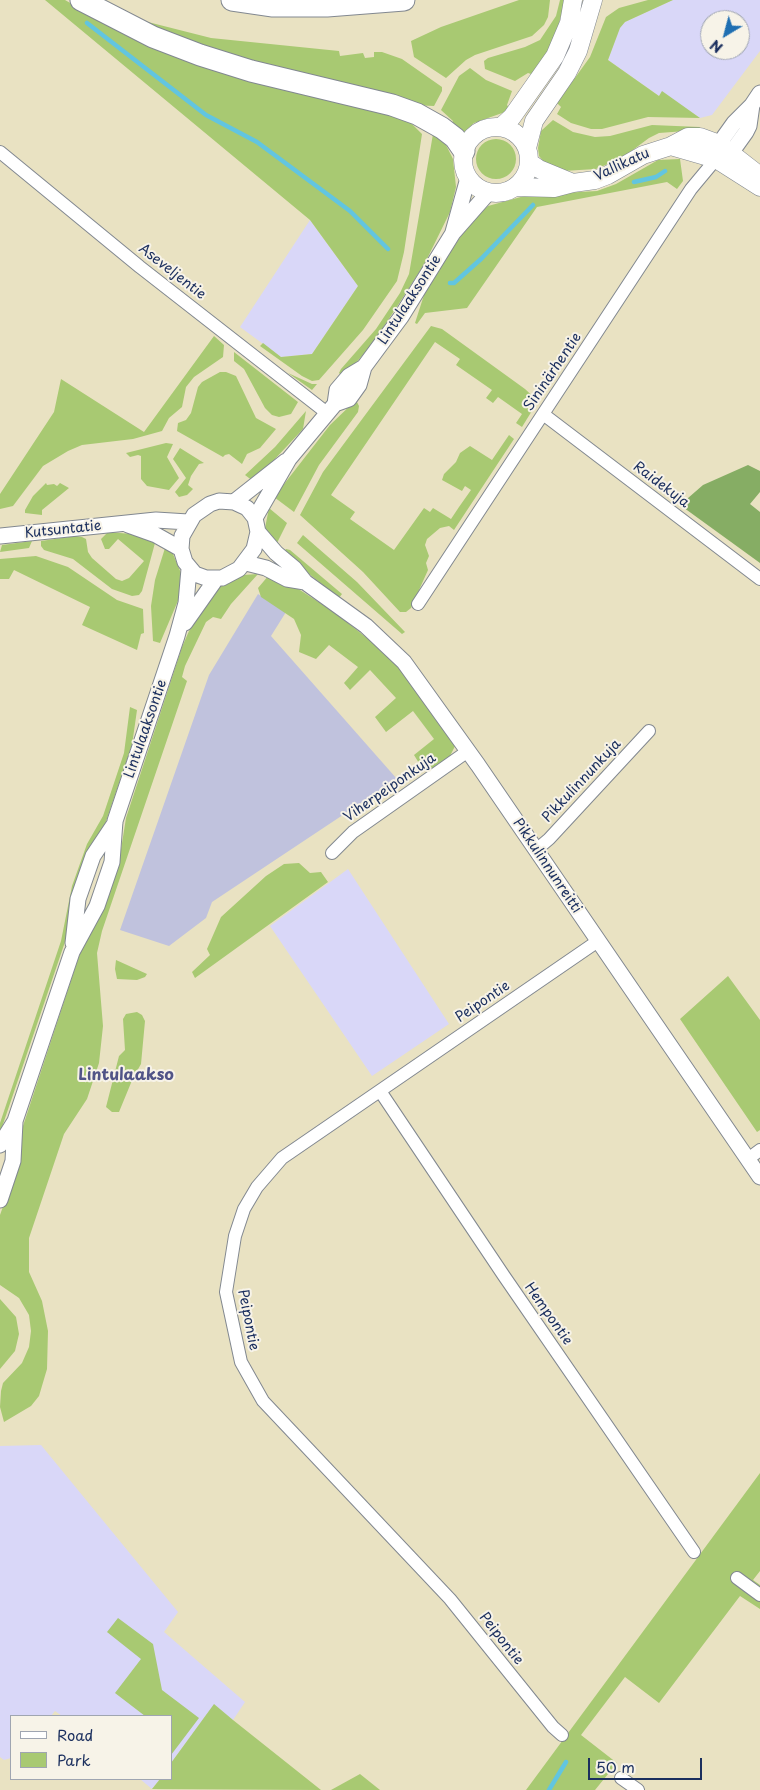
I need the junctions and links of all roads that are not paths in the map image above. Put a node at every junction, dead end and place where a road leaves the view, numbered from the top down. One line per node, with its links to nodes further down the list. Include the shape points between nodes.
1 (81, 0): 8 (highway, via 153,37 251,72 392,105 416,114 442,128)
2 (232, 0): 3 (highway, via 273,6)
3 (404, 0)
4 (573, 0): 7 (main road, via 564,38 555,56 518,108)
5 (593, 0): 11 (main road, via 578,51 534,121)
6 (756, 99): 10 (street, via 739,116)
7 (500, 127): 8 (main road, via 478,132); 11 (main road, via 516,134)
8 (464, 151): 13 (main road)
9 (0, 152): 19 (street, Aseveljentie, via 140,267)
10 (722, 152): 12 (main road, Vallikatu); 14 (main road, Vallikatu, via 671,146 643,155 608,176); 16 (main road, Vallikatu); 20 (street, Sininärhentie, via 691,189)
11 (528, 155): 14 (main road, via 539,169); 15 (main road, via 525,176)
12 (760, 176)
13 (468, 178): 17 (main road); 18 (street, Lintulaaksontie)
14 (573, 183): 15 (main road, Vallikatu, via 554,188)
15 (515, 187): 17 (main road)
16 (760, 187)
17 (489, 192): 18 (street, Lintulaaksontie)
18 (453, 233): 19 (street, Lintulaaksontie, via 401,317 364,367 359,385 349,399)
19 (331, 408): 21 (street, Lintulaaksontie)
20 (543, 414): 31 (street, Raidekuja); 33 (street, Sininärhentie)
21 (289, 459): 22 (street); 25 (street)
22 (234, 502): 23 (street, via 210,504); 25 (street, via 247,508)
23 (188, 522): 24 (street, Kutsuntatie, via 156,520); 27 (street)
24 (125, 524): 26 (street, Kutsuntatie); 27 (street, Kutsuntatie, via 156,535)
25 (256, 525): 28 (street, via 254,549); 32 (street, Pikkulinnunreitti, via 276,553)
26 (0, 536)
27 (181, 549): 29 (street)
28 (246, 563): 30 (street, via 231,574); 32 (street, Pikkulinnunreitti, via 266,568 287,579)
29 (189, 569): 30 (street, via 200,577); 34 (street, Lintulaaksontie, via 186,603)
30 (216, 579): 34 (street, Lintulaaksontie)
31 (760, 579)
32 (305, 582): 36 (street, Pikkulinnunreitti, via 384,641 404,662)
33 (418, 604)
34 (178, 636): 41 (street, Lintulaaksontie, via 115,821 112,862 97,906 72,952)
35 (649, 730): 37 (street, Pikkulinnunkuja)
36 (468, 751): 37 (street, Pikkulinnunreitti); 38 (street, Viherpeiponkuja, via 353,832)
37 (536, 850): 39 (street, Pikkulinnunreitti)
38 (332, 853)
39 (598, 941): 40 (street, Peipontie); 43 (street, Pikkulinnunreitti)
40 (380, 1091): 46 (street, Hempontie); 49 (street, Peipontie, via 282,1158 244,1208 235,1236 226,1292 240,1362 263,1401 450,1599)
41 (15, 1120): 42 (street, Lintulaaksontie); 45 (street, Lintulaaksontie, via 13,1161)
42 (0, 1145)
43 (754, 1154): 44 (street, Pikkulinnunreitti)
44 (760, 1177)
45 (0, 1200)
46 (694, 1552)
47 (737, 1578): 48 (street)
48 (760, 1595)
49 (562, 1735)
50 (621, 1778): 51 (street)
51 (638, 1790)

